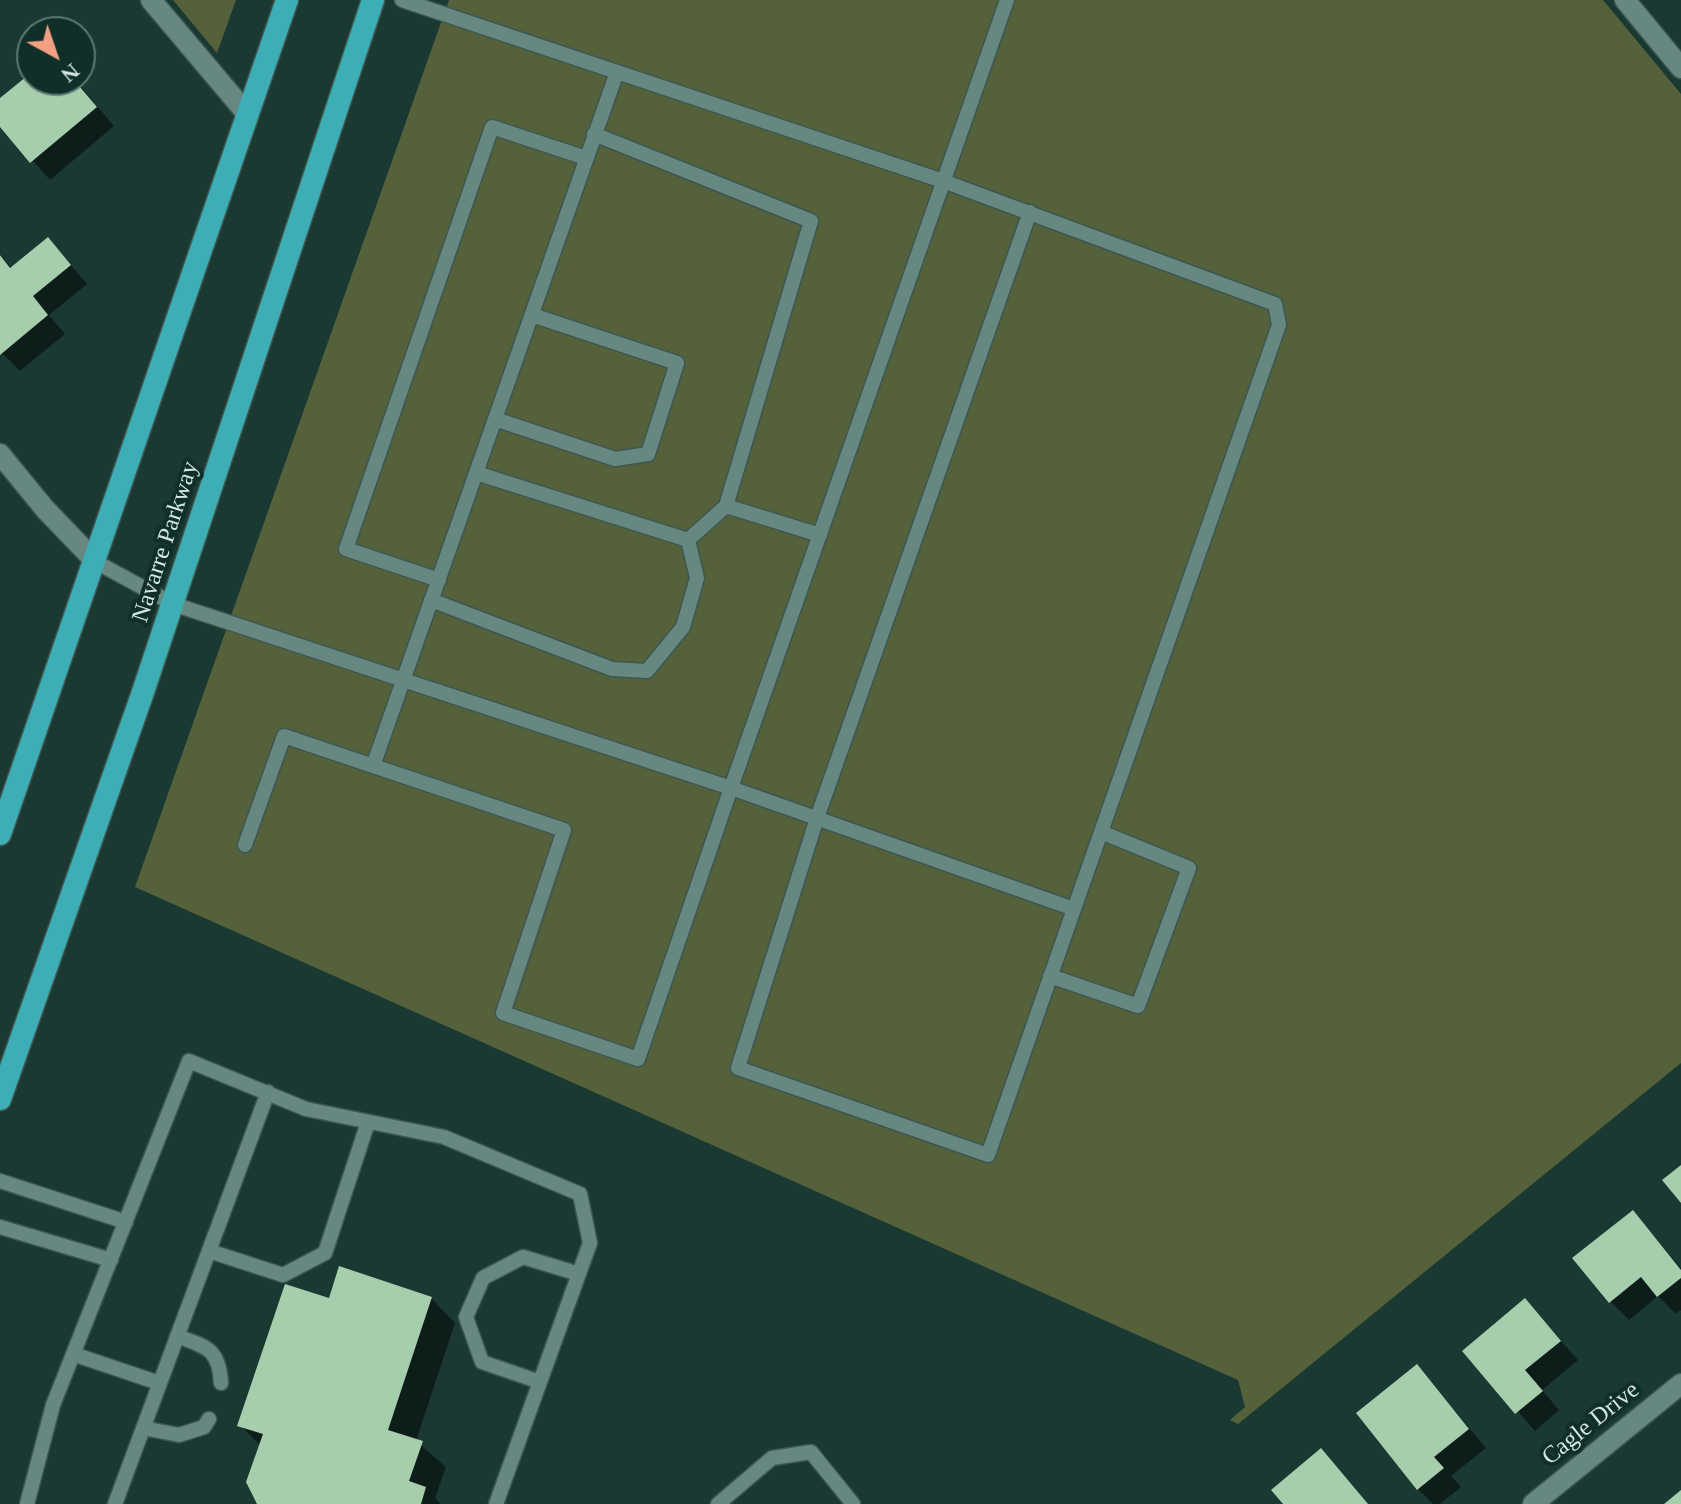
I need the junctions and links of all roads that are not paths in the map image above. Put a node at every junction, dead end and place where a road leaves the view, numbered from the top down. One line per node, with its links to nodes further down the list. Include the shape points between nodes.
1 (151, 0): 9 (street)
2 (287, 0): 9 (highway)
3 (373, 0): 24 (highway, Navarre Parkway)
4 (402, 0): 8 (lane)
5 (1007, 0): 12 (lane)
6 (1625, 0): 7 (street)
7 (1681, 68)
8 (617, 72): 10 (lane); 12 (lane)
9 (248, 115): 21 (highway)
10 (594, 134): 11 (lane); 18 (lane, via 811,221)
11 (586, 158): 14 (lane); 22 (lane, via 492,127 346,549)
12 (943, 181): 13 (lane); 19 (lane)
13 (1030, 212): 28 (lane); 29 (lane, via 1275,304 1279,325)
14 (532, 315): 15 (lane); 15 (lane, via 677,363 648,454 615,459)
15 (495, 419): 17 (lane)
16 (0, 454): 21 (street)
17 (476, 473): 20 (lane); 22 (lane)
18 (726, 506): 19 (lane); 20 (lane)
19 (820, 535): 27 (lane)
20 (688, 540): 23 (lane, via 697,578 683,627 647,671 612,669)
21 (96, 562): 24 (lane); 30 (highway)
22 (439, 580): 23 (lane)
23 (431, 600): 25 (lane)
24 (173, 604): 25 (lane); 35 (highway, Navarre Parkway)
25 (401, 679): 26 (lane); 27 (lane)
26 (373, 766): 27 (lane, via 564,830 503,1013 638,1059); 31 (lane, via 284,736)
27 (731, 788): 28 (lane)
28 (817, 818): 32 (lane); 33 (lane, via 738,1068 988,1155)
29 (1101, 832): 32 (lane); 33 (lane, via 1189,868 1138,1006)
30 (0, 834)
31 (245, 845)
32 (1074, 909): 33 (lane)
33 (1050, 976)
34 (268, 1092): 36 (lane, via 306,1109); 38 (lane, via 189,1061); 40 (lane)
35 (0, 1099)
36 (368, 1122): 40 (lane, via 325,1253 283,1275); 42 (lane, via 444,1137 580,1194 590,1243)
37 (0, 1181): 38 (lane)
38 (126, 1222): 41 (lane)
39 (0, 1227): 41 (lane)
40 (209, 1251): 43 (lane)
41 (111, 1260): 44 (lane)
42 (579, 1274): 45 (lane); 45 (lane, via 523,1257 483,1278 466,1317 482,1362)
43 (177, 1336): 46 (lane); 47 (lane, via 208,1347 220,1363)
44 (73, 1354): 46 (lane); 51 (lane, via 53,1405)
45 (540, 1382): 53 (lane)
46 (159, 1383): 50 (lane)
47 (221, 1383)
48 (1681, 1384): 56 (street, Cagle Drive)
49 (209, 1419): 50 (lane, via 204,1427 179,1435)
50 (143, 1428): 52 (lane)
51 (27, 1504)
52 (115, 1504)
53 (496, 1504)
54 (718, 1504): 55 (lane, via 772,1458 811,1452)
55 (853, 1504)
56 (1533, 1504)

